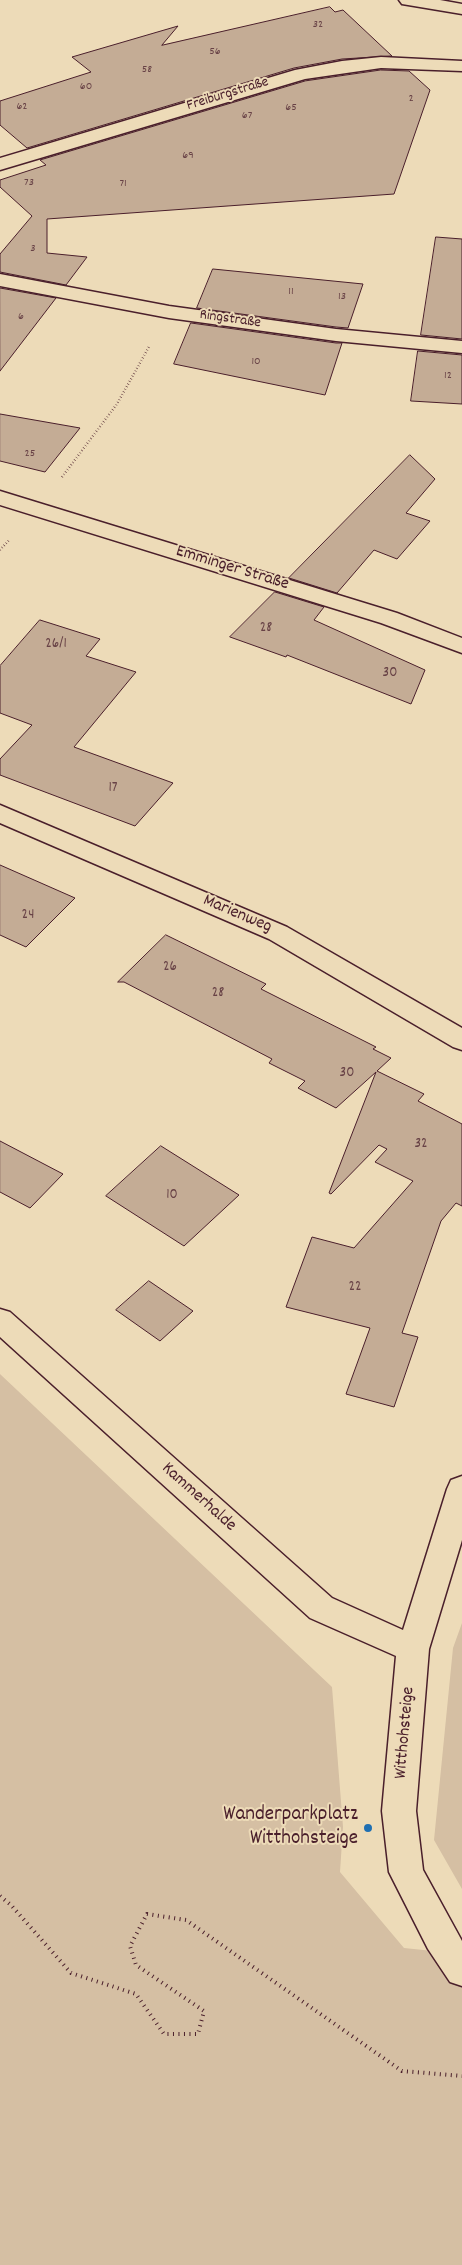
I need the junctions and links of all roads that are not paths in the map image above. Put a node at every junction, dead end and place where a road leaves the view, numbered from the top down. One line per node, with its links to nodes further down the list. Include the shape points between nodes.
1 (408, 0): 2 (street)
2 (462, 9)
3 (462, 66): 4 (street, Freiburgstraße, via 406,61 341,64)
4 (0, 164)
5 (0, 280): 6 (street, Ringstraße, via 169,312 336,335)
6 (462, 346)
7 (0, 498): 8 (street, Emminger Straße, via 389,618)
8 (462, 646)
9 (0, 813): 10 (street, Marienweg, via 278,933)
10 (462, 1040)
11 (0, 1320): 13 (street, Kammerhalde, via 321,1608)
12 (462, 1489): 13 (street, Witthohsteige)
13 (413, 1649): 14 (street, Witthohsteige, via 399,1811 406,1872 440,1938)
14 (462, 1970)

